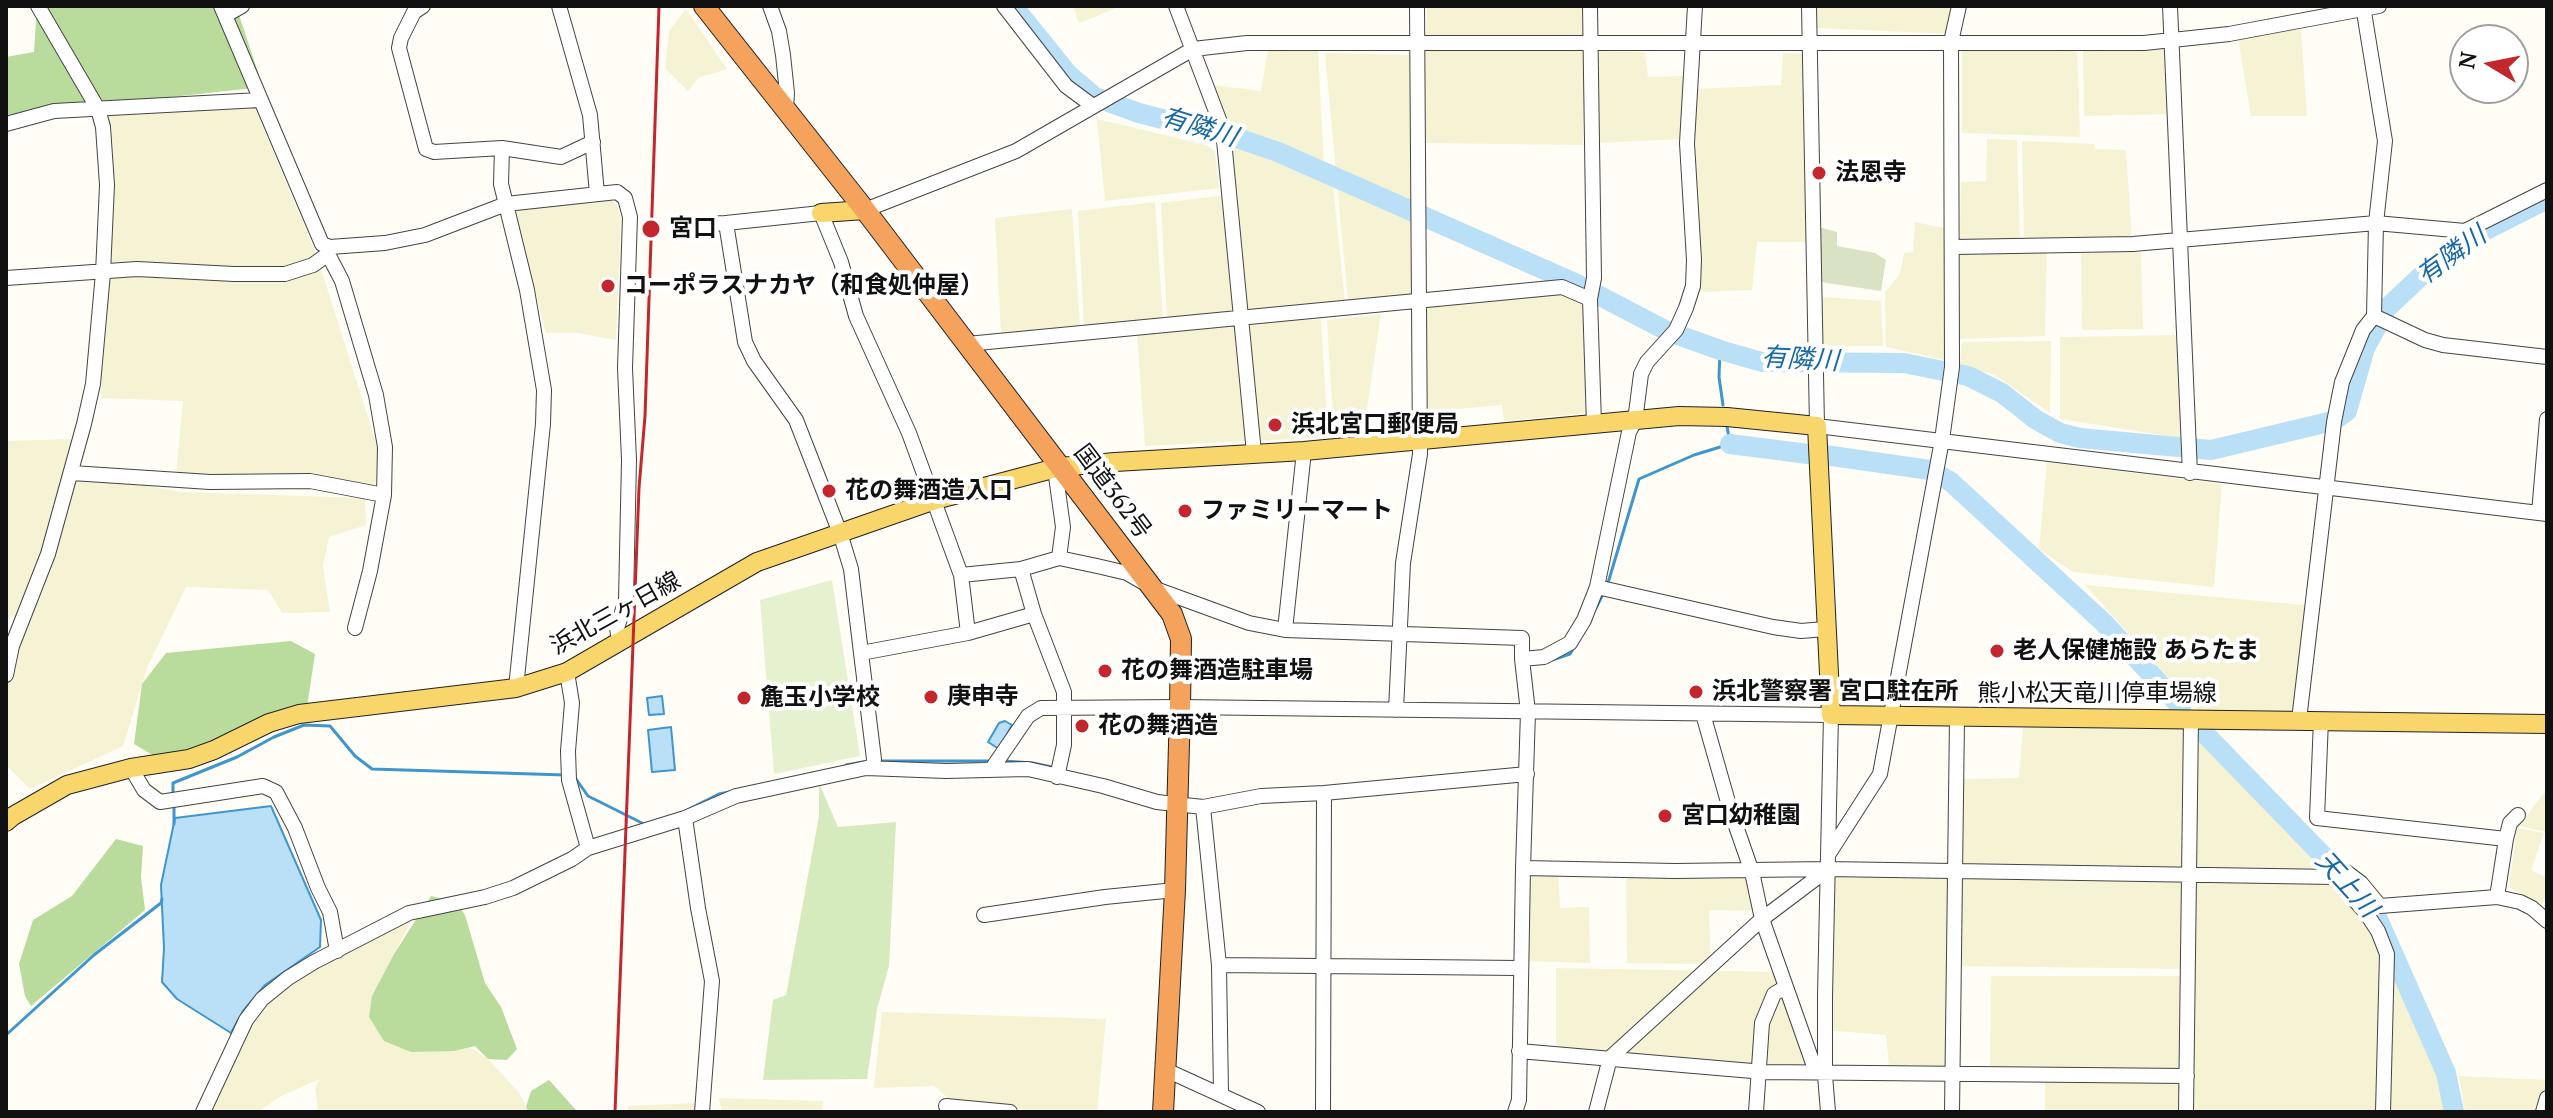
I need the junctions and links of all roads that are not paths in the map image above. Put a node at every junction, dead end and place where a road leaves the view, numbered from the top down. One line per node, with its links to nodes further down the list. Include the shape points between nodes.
1 (38, 6): 28 (street)
2 (242, 6): 17 (street)
3 (423, 6): 31 (street, via 414,12 399,48 426,149)
4 (559, 6): 30 (street)
5 (704, 6): 27 (highway, 国道362号)
6 (770, 6): 27 (street, via 783,55)
7 (1004, 6): 26 (street, via 1066,86)
8 (1176, 6): 24 (street)
9 (1417, 6): 23 (street)
10 (1590, 6): 22 (street)
11 (1695, 6): 18 (street)
12 (1809, 6): 19 (street)
13 (1959, 6): 21 (street)
14 (2170, 6): 20 (street)
15 (2379, 6): 16 (street)
16 (2363, 7): 20 (street, via 2258,30); 38 (street, via 2385,141)
17 (224, 11): 25 (street)
18 (1691, 41): 19 (street); 22 (street); 52 (street, via 1687,143 1693,286 1674,332 1641,374)
19 (1810, 41): 21 (street); 54 (street)
20 (2170, 41): 21 (street); 40 (street)
21 (1951, 42): 41 (street)
22 (1590, 43): 23 (street); 45 (street)
23 (1418, 44): 24 (street, via 1247,43); 46 (street)
24 (1193, 49): 26 (street); 48 (street, via 1223,134)
25 (260, 100): 28 (street); 42 (street)
26 (1098, 103): 35 (street, via 1016,151)
27 (786, 108): 35 (highway, 国道362号)
28 (98, 109): 29 (street, via 44,112); 43 (street, via 107,166)
29 (6, 124)
30 (593, 142): 31 (street, via 561,157); 33 (street)
31 (502, 148): 34 (street)
32 (2547, 190): 38 (street, via 2465,231)
33 (597, 194): 34 (street); 78 (street, via 617,192 625,198 630,217 627,584)
34 (506, 204): 42 (street, via 425,235); 83 (street, via 544,390)
35 (865, 210): 36 (main road); 49 (highway, 国道362号)
36 (821, 213): 37 (street); 64 (street, via 856,316)
37 (726, 223): 39 (street); 66 (street, via 745,342 796,420)
38 (2376, 223): 40 (street); 47 (street)
39 (682, 225)
40 (2180, 241): 41 (street); 59 (street)
41 (1954, 247): 56 (street, via 1951,372)
42 (329, 251): 43 (street, via 313,265 285,274 137,269); 63 (street, via 376,395 385,447)
43 (103, 273): 44 (street); 61 (street, via 93,384)
44 (6, 278)
45 (1590, 299): 46 (street, via 1562,287); 53 (street)
46 (1418, 300): 48 (street); 55 (street)
47 (2375, 316): 50 (street, via 2443,345); 62 (street, via 2363,330 2335,417)
48 (1241, 317): 49 (street); 58 (street)
49 (967, 344): 60 (highway, 国道362号)
50 (2547, 357)
51 (2547, 419): 65 (street)
52 (1635, 421): 53 (main road); 54 (main road, via 1727,417); 70 (street)
53 (1594, 424): 55 (main road)
54 (1817, 426): 56 (street); 74 (main road)
55 (1418, 440): 57 (main road); 77 (street)
56 (1942, 440): 59 (street); 90 (street)
57 (1304, 451): 58 (main road); 75 (street)
58 (1254, 453): 60 (main road)
59 (2189, 466): 62 (street)
60 (1058, 468): 64 (main road, 浜北三ヶ日線); 67 (street, via 1063,527); 71 (highway, 国道362号)
61 (72, 473): 63 (street, via 210,482 310,481); 82 (street)
62 (2325, 489): 65 (street); 93 (street)
63 (384, 495): 73 (street)
64 (935, 500): 66 (main road, 浜北三ヶ日線); 69 (street)
65 (2543, 514)
66 (840, 533): 78 (main road, 浜北三ヶ日線, via 757,562); 79 (street, via 851,569)
67 (1059, 558): 68 (street); 71 (street, via 1127,573)
68 (1021, 569): 69 (street); 72 (street)
69 (961, 575): 76 (street)
70 (1597, 587): 74 (street, via 1773,627); 80 (street, via 1570,643 1544,657)
71 (1153, 588): 75 (street, via 1249,623); 85 (highway, 国道362号, via 1172,614 1181,639)
72 (1034, 614): 76 (street); 84 (street)
73 (355, 628)
74 (1825, 629): 89 (main road)
75 (1285, 630): 77 (street)
76 (968, 633): 79 (street)
77 (1398, 633): 80 (street, via 1522,638); 86 (street)
78 (619, 641): 81 (main road, 浜北三ヶ日線)
79 (861, 653): 96 (street)
80 (1522, 659): 87 (street)
81 (567, 672): 83 (main road, 浜北三ヶ日線); 108 (street, via 572,703 569,774)
82 (6, 675)
83 (516, 688): 97 (main road, 浜北三ヶ日線, via 299,714 189,759)
84 (1065, 707): 85 (street); 98 (street, via 1034,711); 100 (street)
85 (1180, 707): 86 (street); 102 (highway, 国道362号)
86 (1396, 710): 87 (street)
87 (1528, 712): 88 (street); 99 (street)
88 (1703, 714): 89 (street); 112 (street)
89 (1831, 715): 90 (main road, 熊小松天竜川停車場線); 109 (street)
90 (1893, 716): 91 (main road, 熊小松天竜川停車場線); 109 (street, via 1880,774)
91 (1957, 718): 92 (main road, 熊小松天竜川停車場線); 111 (street)
92 (2191, 719): 93 (main road, 熊小松天竜川停車場線); 113 (street)
93 (2299, 720): 94 (main road, 熊小松天竜川停車場線)
94 (2321, 720): 95 (main road, 熊小松天竜川停車場線); 107 (street, via 2317,818)
95 (2547, 724)
96 (873, 764): 98 (street); 105 (street, via 736,796)
97 (131, 768): 106 (main road, 浜北三ヶ日線, via 67,785); 120 (street, via 153,799 263,786 276,792 330,912)
98 (991, 770): 100 (street, via 1028,769)
99 (1527, 774): 101 (street); 110 (street)
100 (1057, 777): 102 (street)
101 (1324, 793): 103 (street, via 1261,796); 121 (street)
102 (1177, 805): 103 (street); 115 (highway, 国道362号)
103 (1203, 807): 122 (street)
104 (2518, 815): 107 (street)
105 (685, 818): 108 (street); 136 (street, via 712,981)
106 (6, 822)
107 (2506, 839): 116 (street)
108 (588, 848): 120 (street, via 513,888 409,913)
109 (1827, 862): 111 (street); 112 (street); 118 (street); 129 (street)
110 (1523, 868): 112 (street); 123 (street)
111 (1955, 871): 113 (street); 130 (street)
112 (1752, 872): 118 (street)
113 (2189, 875): 114 (street); 131 (street)
114 (2340, 877): 116 (street, via 2361,883 2380,906); 147 (street, via 2378,931 2387,954)
115 (1175, 890): 117 (street); 127 (highway, 国道362号)
116 (2497, 897): 119 (street, via 2520,902)
117 (984, 915)
118 (1762, 919): 124 (street); 126 (street)
119 (2547, 921)
120 (337, 951): 135 (street, via 262,999 246,1020)
121 (1325, 964): 122 (street); 123 (street); 140 (street)
122 (1219, 965): 132 (street)
123 (1519, 968): 125 (street)
124 (1784, 988): 128 (street, via 1774,994 1762,1023); 129 (street)
125 (1519, 1051): 126 (street); 141 (street)
126 (1610, 1058): 128 (street); 142 (street)
127 (1166, 1070): 132 (street); 138 (highway, 国道362号)
128 (1761, 1072): 129 (street); 143 (street)
129 (1820, 1072): 130 (street); 144 (street)
130 (1952, 1073): 131 (street); 145 (street)
131 (2187, 1076): 146 (street)
132 (1221, 1094): 139 (street)
133 (2547, 1098): 148 (street)
134 (946, 1106): 137 (street)
135 (203, 1112)
136 (702, 1112)
137 (1010, 1112)
138 (1163, 1112)
139 (1258, 1112)
140 (1323, 1112)
141 (1515, 1112)
142 (1596, 1112)
143 (1756, 1112)
144 (1828, 1112)
145 (1952, 1112)
146 (2186, 1112)
147 (2383, 1112)
148 (2543, 1112)

